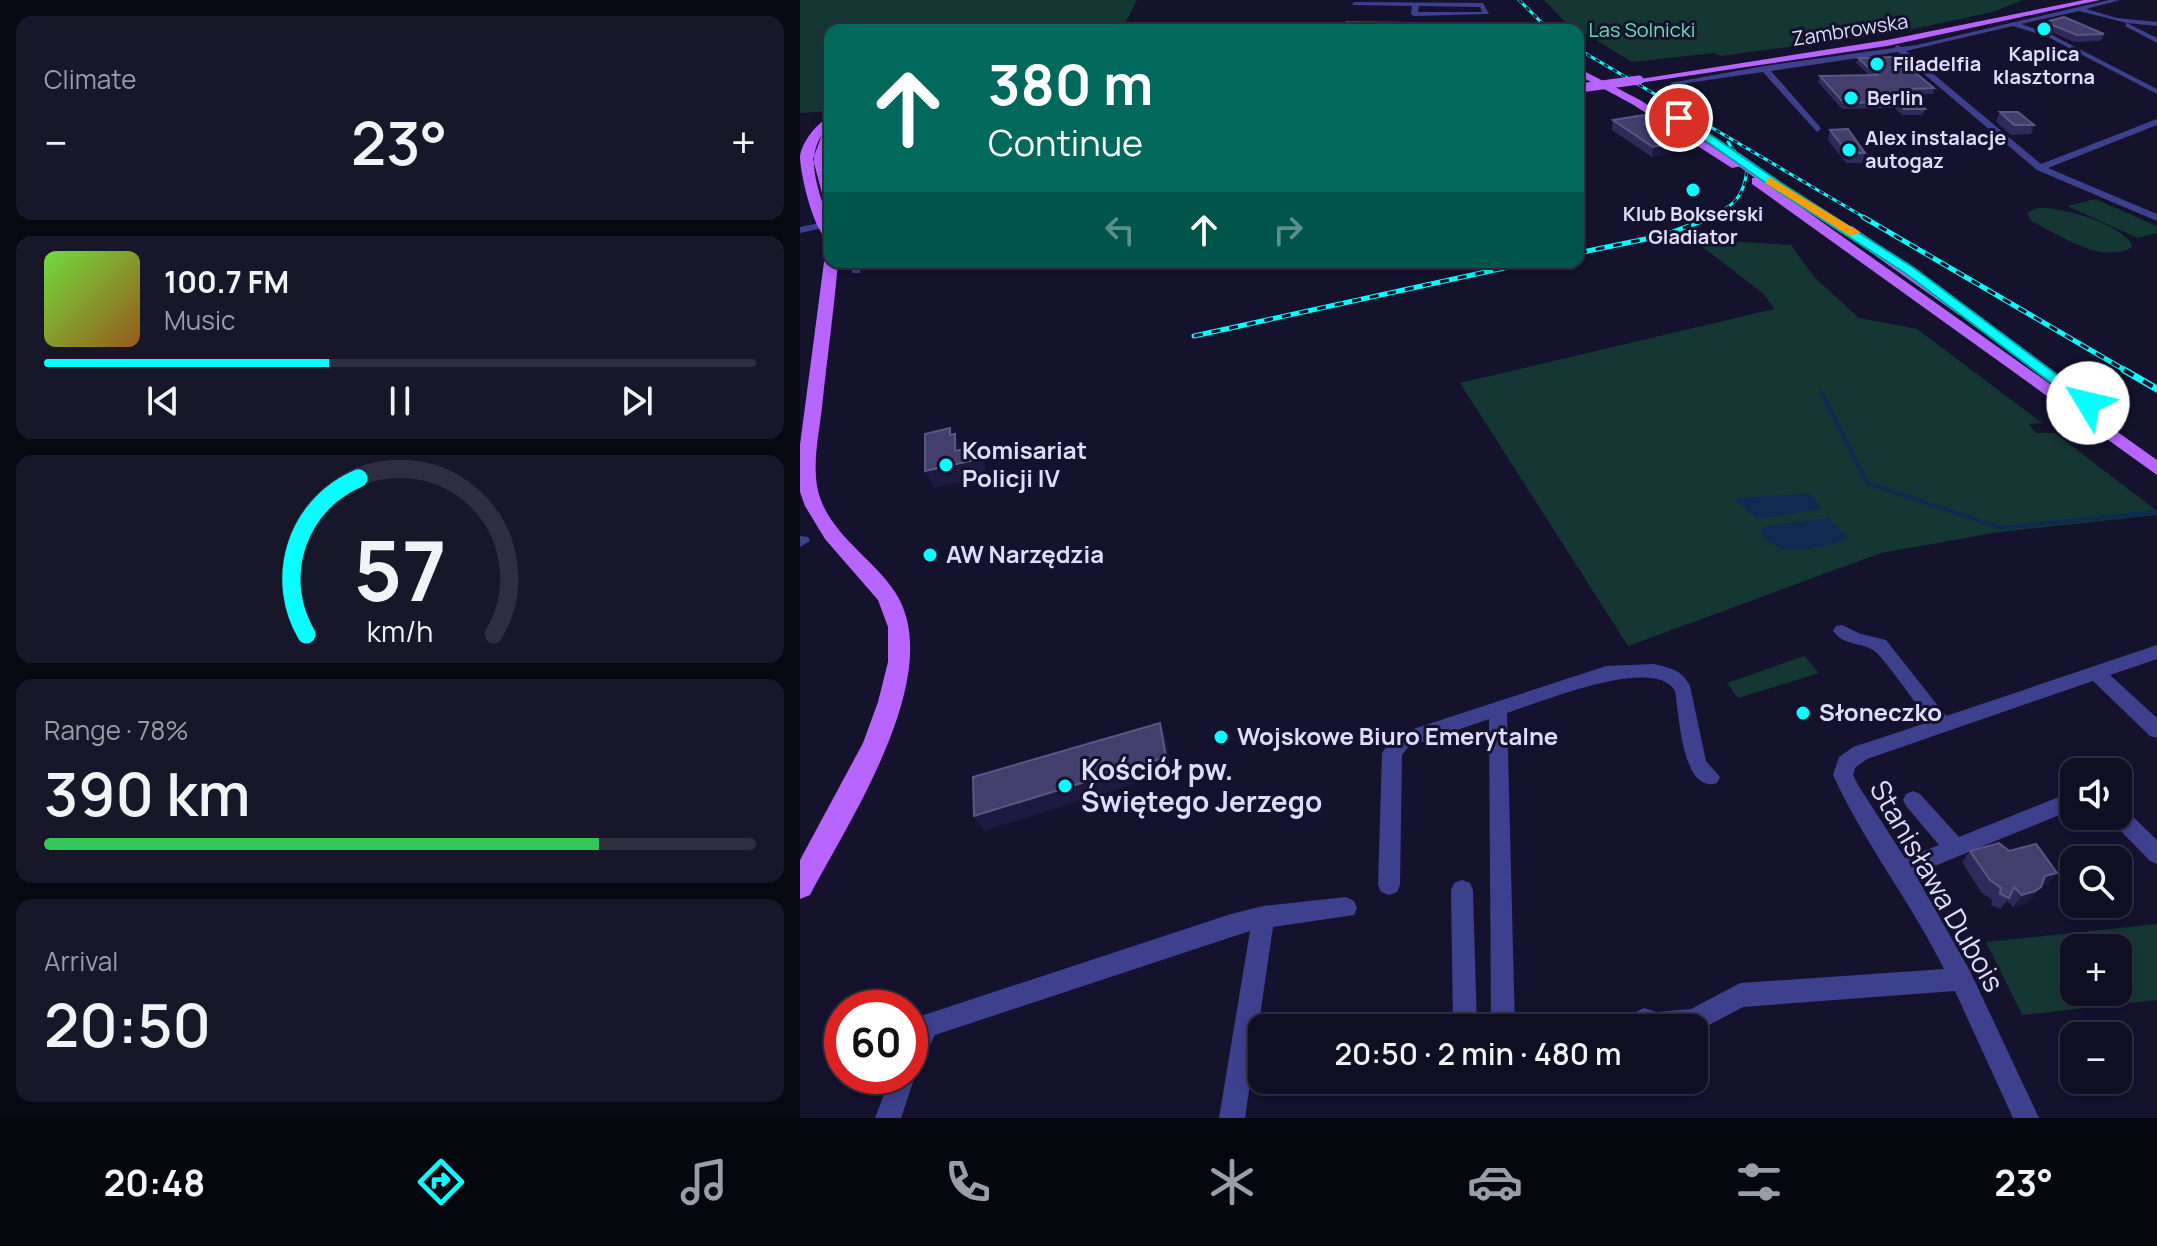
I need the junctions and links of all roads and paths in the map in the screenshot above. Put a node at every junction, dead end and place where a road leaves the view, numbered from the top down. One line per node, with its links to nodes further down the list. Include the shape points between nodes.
1 (2096, 0): 22 (main road, Zambrowska)
2 (2117, 0): 9 (street, Zambrowska)
3 (1355, 2): 4 (street); 17 (street)
4 (1375, 2): 10 (street); 18 (street)
5 (1447, 2): 6 (street); 13 (street)
6 (1462, 2): 7 (street)
7 (1474, 2): 11 (street)
8 (1416, 4): 10 (street); 13 (street); 14 (street)
9 (2078, 4): 16 (street); 19 (street, Zambrowska); 22 (main road, Zambrowska)
10 (1402, 9): 14 (street)
11 (1486, 11): 12 (street); 13 (street)
12 (1500, 11)
13 (1432, 13): 14 (street); 15 (street)
14 (1414, 14)
15 (1447, 19)
16 (2117, 20): 20 (street); 21 (street)
17 (1345, 24)
18 (1366, 24)
19 (2011, 24): 23 (street, Zambrowska); 31 (street, via 2050,36)
20 (2157, 24)
21 (2157, 41)
22 (1883, 42): 23 (street); 27 (main road, Zambrowska); 28 (main road, Zambrowska)
23 (1899, 48): 24 (street, Zambrowska); 39 (street)
24 (1764, 68): 27 (street, Zambrowska); 36 (street, Zambrowska)
25 (1584, 70): 28 (main road)
26 (1584, 73): 38 (main road)
27 (1674, 79): 28 (main road)
28 (1643, 83): 29 (main road, bridge); 30 (main road, via 1605,93); 38 (main road)
29 (1584, 87)
30 (1584, 88)
31 (2157, 92)
32 (824, 122): 34 (main road)
33 (2157, 122): 39 (street)
34 (803, 124)
35 (824, 125): 42 (main road, via 815,130 805,155)
36 (1817, 129)
37 (824, 144): 41 (main road, via 819,159)
38 (1736, 162): 40 (main road)
39 (2040, 168): 44 (street)
40 (1758, 178): 49 (main road, via 1910,270); 50 (main road)
41 (824, 180)
42 (804, 194): 43 (street); 45 (main road)
43 (824, 196)
44 (2157, 218)
45 (824, 223)
46 (824, 229): 47 (street)
47 (800, 230)
48 (830, 268): 65 (main road, via 809,490 821,521 890,600 902,653 878,734)
49 (2157, 453)
50 (2157, 469)
51 (1842, 631): 55 (street, via 1880,645)
52 (2157, 652): 53 (street, Stanisława Dubois)
53 (2096, 673): 55 (street, Stanisława Dubois); 56 (street)
54 (1498, 709): 57 (street, via 1606,673 1654,671 1678,680 1684,691 1697,765); 64 (street, via 1393,748); 71 (street)
55 (1942, 724): 63 (street, Stanisława Dubois, via 1846,763 1843,775 1852,798)
56 (2157, 730)
57 (1710, 777)
58 (1913, 800): 61 (street)
59 (2060, 806): 61 (street)
60 (2132, 829): 62 (street)
61 (1955, 848): 63 (street)
62 (2157, 854)
63 (1901, 870): 69 (street, Stanisława Dubois)
64 (1389, 885)
65 (800, 886)
66 (1462, 890): 70 (street)
67 (1346, 908): 68 (street)
68 (1263, 917): 73 (street); 76 (street)
69 (1962, 979): 72 (street, via 1740,995); 77 (street, Stanisława Dubois)
70 (1465, 1014)
71 (1503, 1014)
72 (1706, 1014)
73 (928, 1026)
74 (897, 1094): 75 (street)
75 (888, 1118)
76 (1232, 1118)
77 (2026, 1118)

